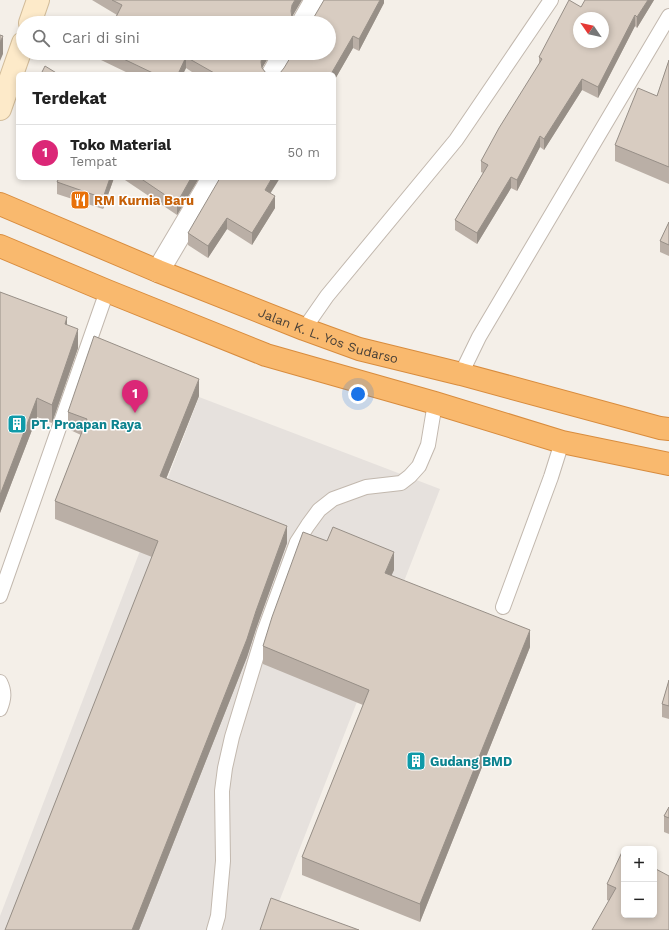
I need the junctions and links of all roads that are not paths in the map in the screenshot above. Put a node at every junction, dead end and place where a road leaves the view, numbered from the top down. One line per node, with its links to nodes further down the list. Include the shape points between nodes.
1 (38, 0): 4 (main road)
2 (316, 0): 5 (street)
3 (551, 0): 16 (lane, via 456,140 327,296)
4 (32, 16)
5 (307, 16)
6 (669, 16): 17 (lane, via 483,330)
7 (17, 60): 10 (main road)
8 (282, 60): 9 (street)
9 (274, 72)
10 (0, 109)
11 (212, 180): 14 (street)
12 (0, 204): 14 (highway, Jalan K. L. Yos Sudarso)
13 (0, 246): 15 (highway)
14 (158, 272): 16 (highway, Jalan K. L. Yos Sudarso)
15 (107, 291): 18 (highway, via 266,355); 22 (lane)
16 (304, 329): 17 (highway, Jalan K. L. Yos Sudarso, via 359,349)
17 (461, 374): 19 (highway, Jalan K. L. Yos Sudarso)
18 (435, 403): 20 (highway); 26 (lane, via 428,445 419,466 410,476 401,483 366,487 333,499 319,510 297,542 264,632 225,768 222,791 223,861 218,916)
19 (669, 429)
20 (562, 442): 21 (highway); 23 (lane)
21 (669, 464)
22 (0, 596)
23 (503, 607)
24 (0, 682): 25 (lane, via 3,689)
25 (0, 709)
26 (214, 930)

